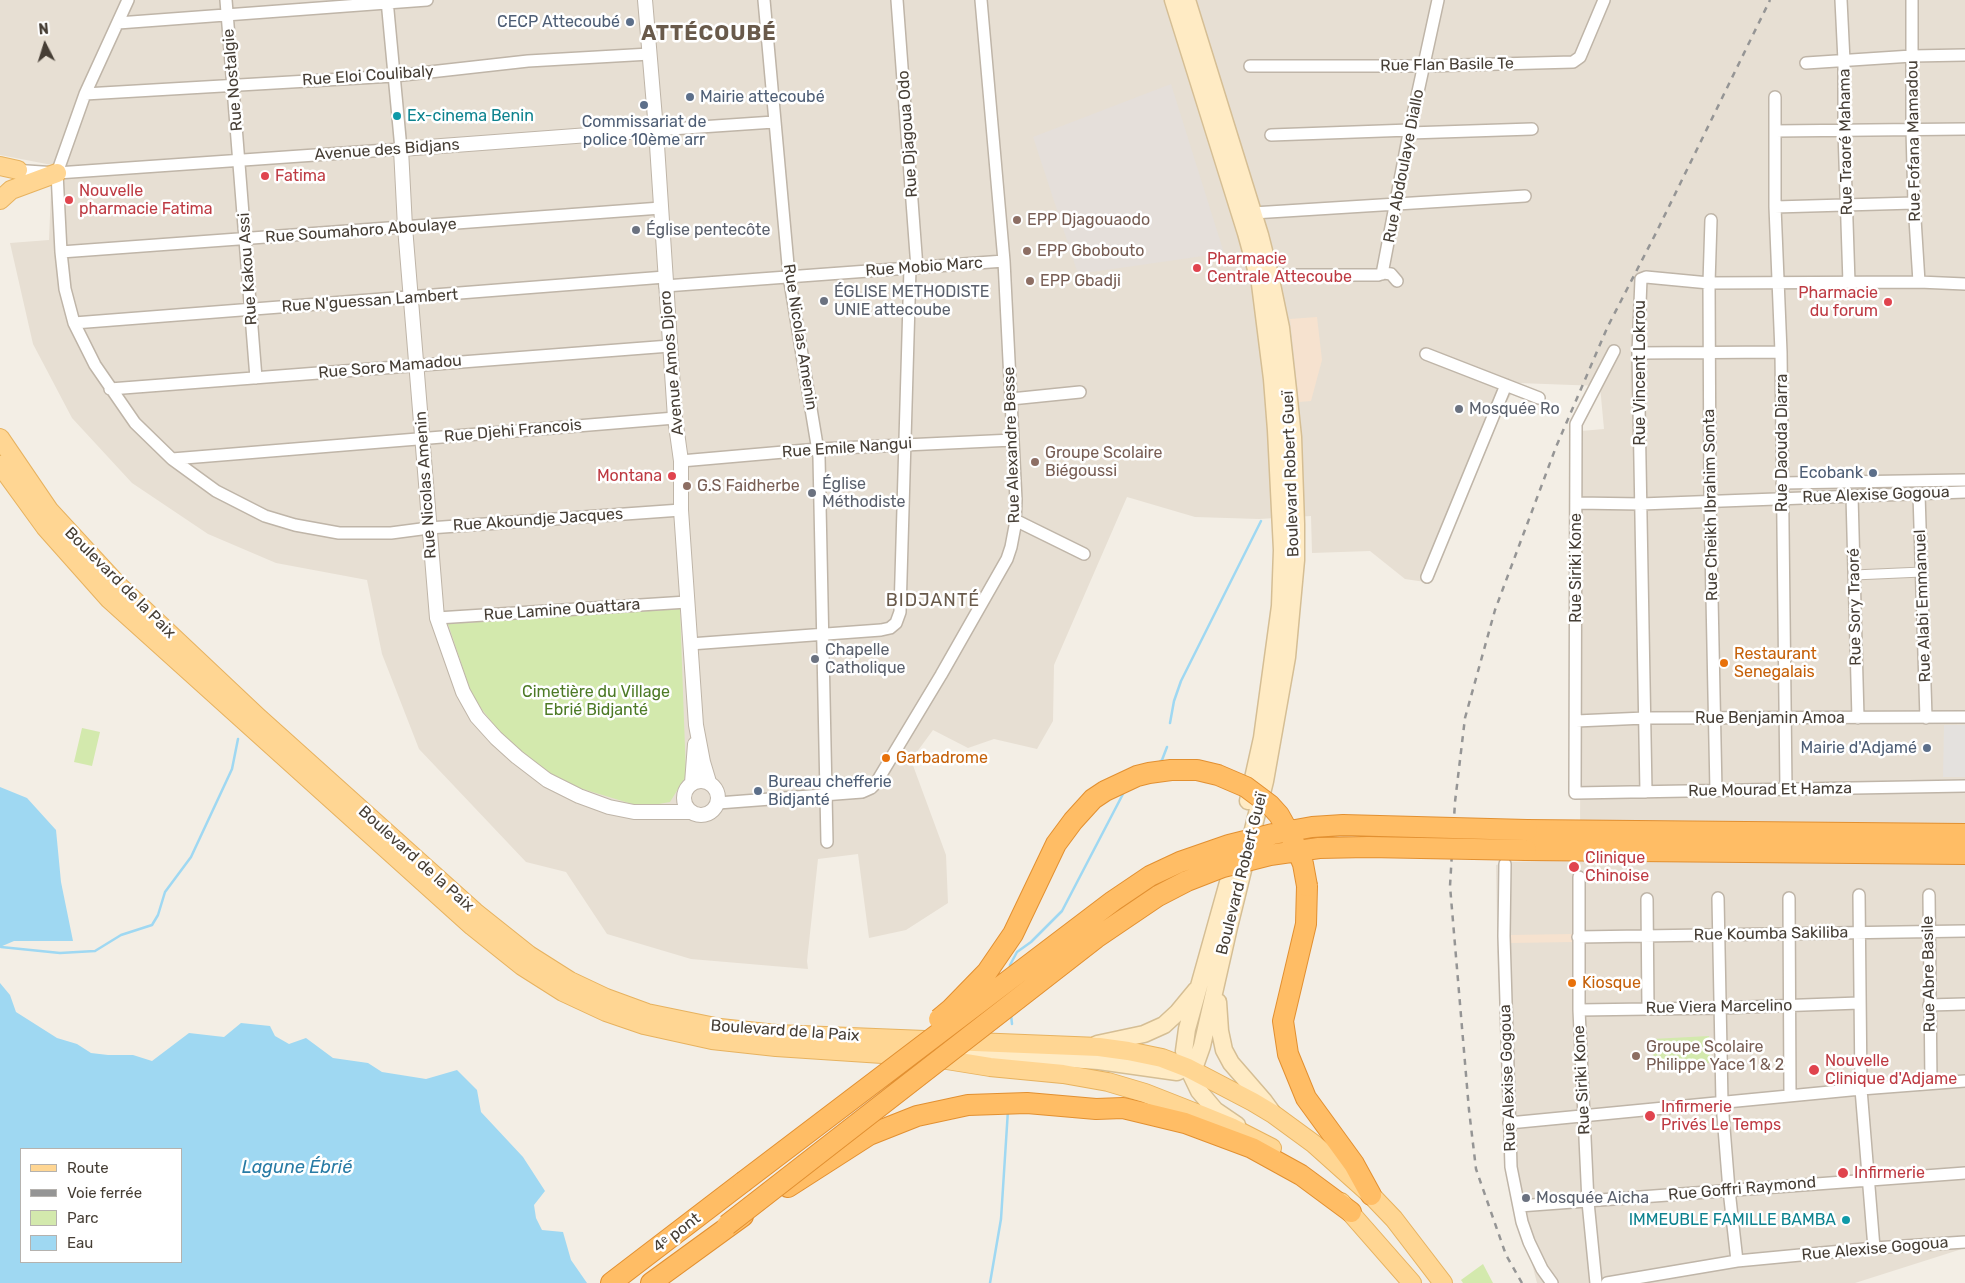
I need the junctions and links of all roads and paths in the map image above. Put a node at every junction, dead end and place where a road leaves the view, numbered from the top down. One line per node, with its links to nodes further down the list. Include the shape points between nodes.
1 (128, 0): 16 (street, Rue Akoundje Jacques)
2 (226, 0): 15 (street, Rue Nostalgie)
3 (427, 0): 14 (street)
4 (645, 0): 17 (street, Avenue Amos Djoro)
5 (764, 0): 28 (street, Rue Nicolas Amenin)
6 (897, 0): 56 (street, Rue Djagoua Odo)
7 (981, 0): 55 (street, Rue Alexandre Besse)
8 (1173, 0): 148 (main road, Boulevard Robert Gueï, via 1260,284 1276,430 1282,550 1280,606 1262,738)
9 (1186, 0): 50 (main road, Boulevard Robert Gueï)
10 (1438, 0): 23 (street, Rue Abdoulaye Diallo)
11 (1604, 0): 23 (street, Rue Flan Basile Te, via 1577,61)
12 (1841, 0): 20 (street, Rue Traoré Mahama)
13 (1912, 0): 19 (street, Rue Fofana Mamadou)
14 (387, 2): 15 (street); 24 (street, Rue Nicolas Amenin)
15 (227, 15): 16 (street); 25 (street, Rue Nostalgie)
16 (118, 23): 26 (street, Rue Akoundje Jacques)
17 (650, 54): 24 (street, Rue Eloi Coulibaly, via 528,61); 31 (street, Avenue Amos Djoro)
18 (1965, 55): 19 (street)
19 (1912, 56): 20 (street); 32 (street, Rue Fofana Mamadou)
20 (1844, 61): 21 (street); 34 (street, Rue Traoré Mahama)
21 (1806, 63)
22 (1250, 66): 23 (street, Rue Flan Basile Te)
23 (1424, 66): 35 (street, Rue Abdoulaye Diallo)
24 (394, 76): 25 (street, Rue Eloi Coulibaly); 37 (street, Rue Nicolas Amenin)
25 (232, 86): 26 (street, Rue Eloi Coulibaly); 38 (street, Rue Nostalgie)
26 (86, 94): 42 (street, Rue Akoundje Jacques)
27 (1775, 97): 33 (street, Rue Daouda Diarra)
28 (774, 122): 31 (street, Avenue des Bidjans); 59 (street, Rue Nicolas Amenin)
29 (1965, 128): 32 (street)
30 (1532, 129): 35 (street)
31 (656, 130): 37 (street, Avenue des Bidjans); 49 (street, Avenue Amos Djoro)
32 (1912, 130): 34 (street); 45 (street, Rue Fofana Mamadou)
33 (1775, 131): 34 (street); 48 (street, Rue Daouda Diarra)
34 (1844, 131): 47 (street, Rue Traoré Mahama)
35 (1409, 132): 36 (street); 46 (street, Rue Abdoulaye Diallo)
36 (1271, 135)
37 (401, 148): 38 (street, Avenue des Bidjans); 52 (street, Rue Nicolas Amenin)
38 (240, 160): 42 (street, Avenue des Bidjans); 53 (street, Rue Kakou Assi)
39 (0, 166): 41 (main road)
40 (0, 170): 41 (street, Avenue des Bidjans)
41 (18, 170): 42 (street, Avenue des Bidjans)
42 (57, 173): 44 (main road, via 11,190); 54 (street, Rue Akoundje Jacques)
43 (1525, 196): 46 (street)
44 (0, 200)
45 (1914, 203): 47 (street); 62 (street, Rue Fofana Mamadou)
46 (1396, 204): 50 (street); 57 (street, Rue Abdoulaye Diallo)
47 (1846, 206): 48 (street); 65 (street, Rue Traoré Mahama)
48 (1776, 207): 64 (street, Rue Daouda Diarra)
49 (661, 208): 52 (street, Rue Soumahoro Aboulaye); 61 (street, Avenue Amos Djoro)
50 (1253, 213): 58 (main road, Boulevard Robert Gueï)
51 (1711, 220): 63 (street, Rue Cheikh Ibrahim Sonta)
52 (405, 227): 53 (street, Rue Soumahoro Aboulaye); 67 (street, Rue Nicolas Amenin)
53 (246, 240): 54 (street, Rue Soumahoro Aboulaye); 68 (street, Rue Kakou Assi)
54 (60, 252): 69 (street, Rue Akoundje Jacques)
55 (1004, 262): 56 (street, Rue Mobio Marc); 81 (street, Rue Alexandre Besse)
56 (914, 268): 59 (street, Rue Mobio Marc); 87 (street, Rue Djagoua Odo)
57 (1382, 274): 58 (street); 60 (street, via 1391,274)
58 (1270, 275): 148 (main road, Boulevard Robert Gueï, via 1281,328 1293,437 1296,560 1288,650 1265,780)
59 (789, 276): 61 (street, Rue Mobio Marc); 88 (street, Rue Nicolas Amenin)
60 (1397, 281)
61 (665, 282): 67 (street, Rue N'guessan Lambert); 70 (street, Avenue Amos Djoro)
62 (1919, 282): 65 (street, Rue Vincent Lokrou); 66 (street, Rue Vincent Lokrou)
63 (1709, 283): 64 (street, Rue Vincent Lokrou); 73 (street, Rue Vincent Lokrou, via 1646,277 1641,280); 74 (street, Rue Cheikh Ibrahim Sonta)
64 (1779, 283): 65 (street, Rue Vincent Lokrou); 72 (street, Rue Daouda Diarra)
65 (1849, 284)
66 (1965, 284)
67 (412, 298): 68 (street, Rue N'guessan Lambert); 76 (street, Rue Nicolas Amenin)
68 (250, 310): 69 (street, Rue N'guessan Lambert); 77 (street, Rue Kakou Assi)
69 (74, 322): 79 (street, Rue Akoundje Jacques)
70 (670, 346): 76 (street, Rue Soro Mamadou); 83 (street, Avenue Amos Djoro)
71 (1614, 352): 99 (street, Rue Siriki Kone, via 1576,424)
72 (1781, 352): 74 (street); 93 (street, Rue Daouda Diarra)
73 (1638, 353): 74 (street); 100 (street, Rue Vincent Lokrou)
74 (1709, 353): 98 (street, Rue Cheikh Ibrahim Sonta)
75 (1426, 354): 78 (street)
76 (417, 364): 77 (street, Rue Soro Mamadou); 85 (street, Rue Nicolas Amenin)
77 (256, 378): 79 (street, Rue Soro Mamadou)
78 (1506, 385): 82 (street); 107 (street)
79 (110, 388): 89 (street, Rue Akoundje Jacques, via 136,423)
80 (1080, 392): 81 (street)
81 (1011, 398): 86 (street, Rue Alexandre Besse)
82 (1539, 398)
83 (675, 418): 85 (street, Rue Djehi Francois); 90 (street, Avenue Amos Djoro)
84 (0, 438): 156 (main road, Boulevard de la Paix, via 49,510 119,586 259,718 475,912 529,955 570,981 648,1013 720,1028 776,1034)
85 (424, 438): 89 (street, Rue Djehi Francois); 103 (street, Rue Nicolas Amenin)
86 (1012, 440): 87 (street, Rue Emile Nangui); 102 (street, Rue Alexandre Besse)
87 (905, 444): 88 (street, Rue Emile Nangui); 110 (street, Rue Djagoua Odo, via 900,612 896,623 881,630)
88 (818, 449): 90 (street, Rue Emile Nangui); 110 (street, Rue Nicolas Amenin)
89 (172, 459): 103 (street, Rue Akoundje Jacques, via 216,491 265,516 295,525 339,533 391,533)
90 (681, 461): 101 (street, Avenue Amos Djoro)
91 (0, 465): 157 (main road, Boulevard de la Paix, via 45,527 109,599 472,926 542,980 606,1012 695,1037 776,1047)
92 (1965, 480): 93 (street)
93 (1782, 483): 97 (street, Rue Daouda Diarra)
94 (1965, 492): 95 (street, Rue Alexise Gogoua)
95 (1919, 494): 96 (street, Rue Alexise Gogoua); 105 (street, Rue Alabi Emmanuel)
96 (1852, 496): 97 (street, Rue Alexise Gogoua); 106 (street, Rue Sory Traoré)
97 (1782, 498): 98 (street, Rue Alexise Gogoua); 115 (street, Rue Daouda Diarra)
98 (1710, 500): 100 (street, Rue Alexise Gogoua); 114 (street, Rue Cheikh Ibrahim Sonta)
99 (1577, 503): 100 (street, Rue Alexise Gogoua); 118 (street, Rue Siriki Kone)
100 (1640, 504): 113 (street, Rue Vincent Lokrou)
101 (681, 510): 103 (street, Rue Akoundje Jacques); 108 (street, Avenue Amos Djoro)
102 (1015, 520): 104 (street); 127 (street, Rue Alexandre Besse, via 1014,537 1006,559 941,676 876,783 862,792)
103 (429, 528): 109 (street, Rue Nicolas Amenin)
104 (1084, 554)
105 (1922, 572): 106 (street); 117 (street, Rue Alabi Emmanuel)
106 (1854, 575): 116 (street, Rue Sory Traoré)
107 (1426, 577)
108 (687, 602): 109 (street, Rue Lamine Ouattara); 111 (street, Avenue Amos Djoro)
109 (437, 618): 129 (street, Rue Nicolas Amenin, via 463,692 477,717 532,769 571,792 609,807 634,812)
110 (824, 634): 111 (street); 127 (street, Rue Nicolas Amenin)
111 (690, 644): 119 (street, Avenue Amos Djoro)
112 (1965, 717): 117 (street, Rue Benjamin Amoa)
113 (1645, 718): 114 (street, Rue Benjamin Amoa); 118 (street, Rue Benjamin Amoa); 125 (street, Rue Vincent Lokrou)
114 (1715, 718): 115 (street, Rue Benjamin Amoa); 124 (street, Rue Cheikh Ibrahim Sonta)
115 (1785, 718): 116 (street, Rue Benjamin Amoa); 123 (street, Rue Daouda Diarra)
116 (1858, 718): 117 (street, Rue Benjamin Amoa)
117 (1926, 718)
118 (1576, 721): 126 (street, Rue Siriki Kone)
119 (696, 725): 120 (street, Avenue Amos Djoro); 121 (street, Avenue Amos Djoro)
120 (709, 782): 121 (street); 128 (street, via 717,791)
121 (692, 783): 129 (street, via 684,794 687,808)
122 (1965, 786): 123 (street, Rue Mourad Et Hamza)
123 (1786, 790): 124 (street, Rue Mourad Et Hamza)
124 (1716, 791): 125 (street, Rue Mourad Et Hamza)
125 (1646, 792): 126 (street, Rue Mourad Et Hamza)
126 (1575, 793)
127 (826, 795): 128 (street, Rue Alexandre Besse); 132 (street, Rue Nicolas Amenin)
128 (718, 804): 129 (street, via 710,813 698,815)
129 (692, 812)
130 (1965, 834): 131 (highway)
131 (1526, 840): 133 (highway); 171 (highway, bridge, via 1343,825 1274,834 1180,862 1150,876 1113,901); 177 (highway, bridge, via 1319,848 1270,855 1223,867 1187,881 1158,896 1096,938)
132 (827, 842)
133 (1965, 854)
134 (1505, 864): 167 (street, Rue Alexise Gogoua)
135 (1579, 877): 147 (street, Rue Siriki Kone)
136 (1929, 895): 142 (street, Rue Abre Basile)
137 (1859, 896): 143 (street)
138 (1718, 898): 146 (street)
139 (1790, 898): 144 (street)
140 (1647, 899): 145 (street)
141 (1965, 931): 142 (street, Rue Koumba Sakiliba)
142 (1928, 932): 143 (street, Rue Koumba Sakiliba); 151 (street, Rue Abre Basile)
143 (1859, 933): 144 (street, Rue Koumba Sakiliba); 149 (street)
144 (1790, 934): 146 (street, Rue Koumba Sakiliba); 152 (street)
145 (1647, 936): 146 (street, Rue Koumba Sakiliba); 147 (street, Rue Koumba Sakiliba); 154 (street)
146 (1718, 936): 153 (street)
147 (1578, 937): 155 (street, Rue Siriki Kone)
148 (1209, 983): 156 (main road, Boulevard Robert Gueï, via 1164,1025 1129,1038); 158 (main road, Boulevard Robert Gueï, via 1185,1041); 165 (main road, Boulevard Robert Gueï, via 1224,1050)
149 (1859, 1003): 152 (street, Rue Viera Marcelino); 161 (street)
150 (1965, 1004): 151 (street)
151 (1929, 1005): 160 (street, Rue Abre Basile)
152 (1790, 1006): 153 (street, Rue Viera Marcelino); 163 (street)
153 (1720, 1008): 154 (street, Rue Viera Marcelino); 164 (street)
154 (1648, 1009): 155 (street, Rue Viera Marcelino)
155 (1579, 1010): 166 (street, Rue Siriki Kone)
156 (1078, 1046): 158 (main road, Boulevard de la Paix, via 1148,1055)
157 (928, 1057): 158 (main road, Boulevard de la Paix, via 994,1054 1177,1072); 168 (main road, Boulevard de la Paix, via 1108,1082 1231,1127)
158 (1188, 1068): 162 (main road, Boulevard Robert Gueï); 165 (main road, Boulevard de la Paix)
159 (1965, 1081): 160 (street)
160 (1931, 1083): 161 (street)
161 (1861, 1089): 163 (street); 170 (street)
162 (1199, 1091): 168 (main road, Boulevard de la Paix, via 1215,1110)
163 (1790, 1096): 164 (street)
164 (1722, 1103): 166 (street); 172 (street)
165 (1273, 1114): 173 (main road, Boulevard de la Paix, via 1320,1149)
166 (1583, 1116): 167 (street); 174 (street, Rue Siriki Kone)
167 (1509, 1123): 175 (street, Rue Alexise Gogoua, via 1511,1167)
168 (1270, 1147): 176 (main road, Boulevard de la Paix, via 1300,1166)
169 (1965, 1173): 170 (street, Rue Goffri Raymond)
170 (1867, 1179): 172 (street, Rue Goffri Raymond); 179 (street)
171 (743, 1182): 173 (highway, bridge, via 951,1009 987,972 1013,934 1056,844 1082,810 1104,791 1149,772 1172,770 1208,772 1231,780 1257,795 1278,815 1293,840 1307,886 1306,924 1283,1021 1288,1054 1306,1098 1354,1164); 181 (highway, 4ᵉ pont)
172 (1729, 1190): 174 (street, Rue Goffri Raymond); 180 (street)
173 (1372, 1195): 184 (main road, Boulevard de la Paix)
174 (1588, 1202): 175 (street, Rue Goffri Raymond); 186 (street, Rue Siriki Kone)
175 (1519, 1206): 185 (street, Rue Alexise Gogoua, via 1532,1248)
176 (1351, 1212): 177 (highway, bridge, via 1301,1175 1252,1148 1184,1123 1123,1108 996,1103 968,1105 917,1116 869,1135); 183 (main road, Boulevard de la Paix)
177 (727, 1225): 182 (highway, 4ᵉ pont)
178 (1965, 1242): 179 (street, Rue Alexise Gogoua)
179 (1874, 1248): 180 (street, Rue Alexise Gogoua)
180 (1737, 1261): 187 (street, Rue Alexise Gogoua)
181 (611, 1283)
182 (651, 1283)
183 (1412, 1283)
184 (1443, 1283)
185 (1552, 1283)
186 (1596, 1283)
187 (1607, 1283)

